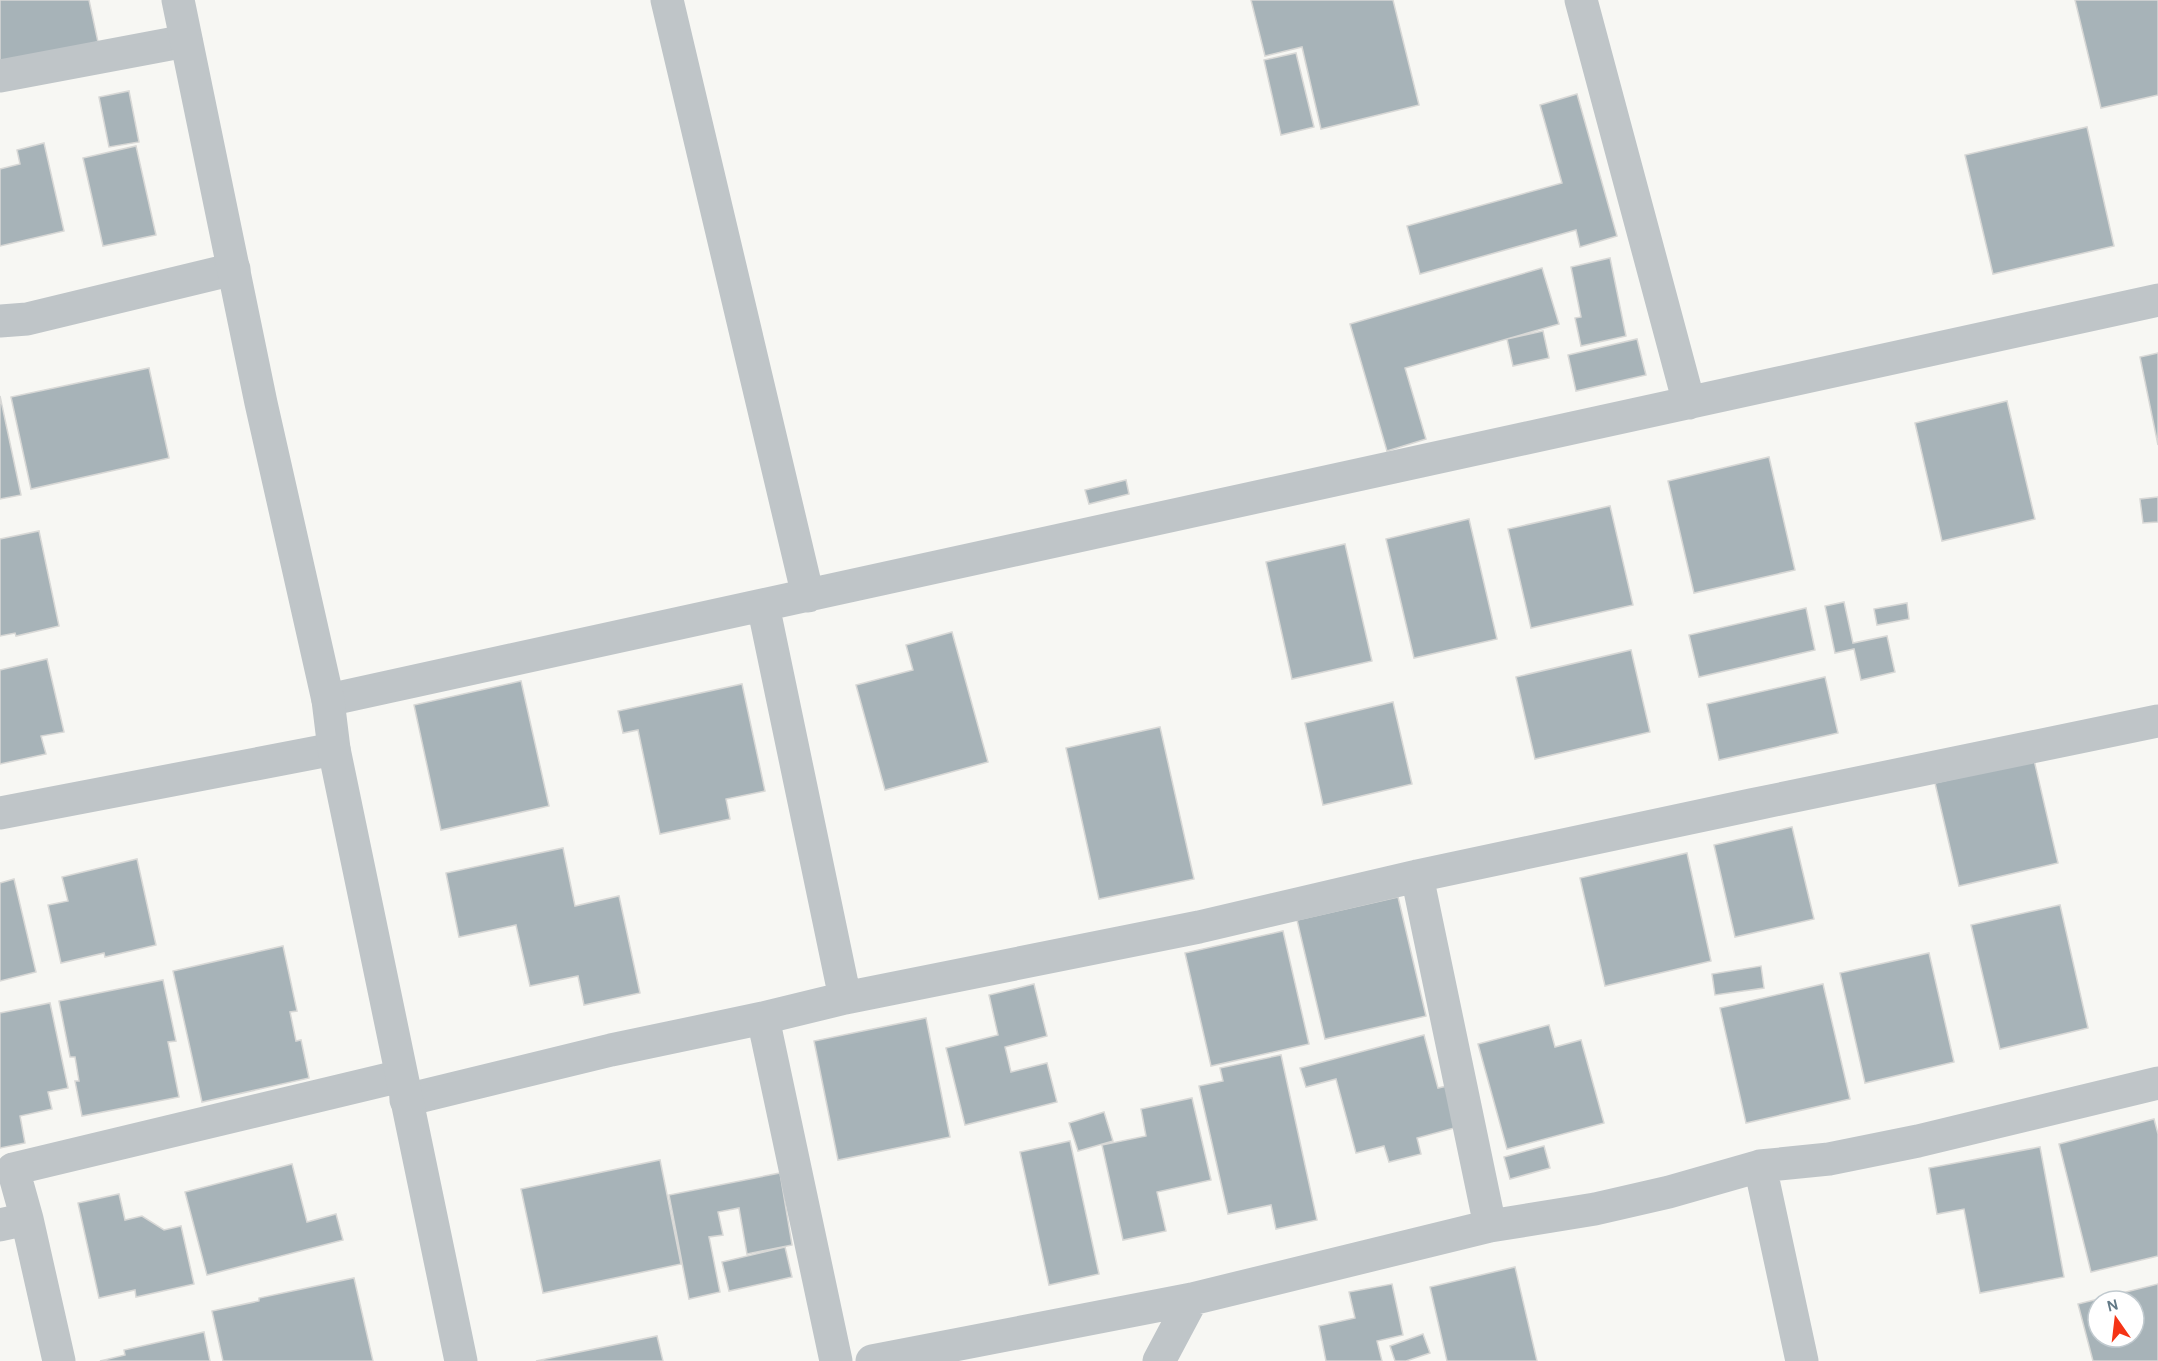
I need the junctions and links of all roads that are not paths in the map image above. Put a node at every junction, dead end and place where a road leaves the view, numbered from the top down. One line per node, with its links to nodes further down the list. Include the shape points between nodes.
1 (178, 0): 4 (street)
2 (667, 0): 10 (street)
3 (1581, 0): 9 (street)
4 (186, 41): 5 (street); 6 (street)
5 (0, 76)
6 (234, 269): 8 (street, via 27,319); 12 (street)
7 (2158, 300): 9 (street)
8 (0, 321)
9 (1689, 403): 10 (street)
10 (808, 596): 11 (street)
11 (764, 605): 12 (street); 17 (street)
12 (328, 700): 14 (street)
13 (2158, 721): 16 (street)
14 (334, 749): 15 (street); 20 (street)
15 (0, 813)
16 (1417, 876): 17 (street, via 1199,927); 23 (street)
17 (845, 998): 18 (street)
18 (763, 1018): 20 (street); 27 (street)
19 (2158, 1083): 21 (street, via 1829,1160)
20 (404, 1088): 22 (street, via 13,1169); 26 (street)
21 (1760, 1166): 23 (street, via 1595,1209); 30 (street)
22 (14, 1222): 25 (street)
23 (1490, 1226): 24 (street)
24 (1192, 1299): 28 (street); 29 (street)
25 (59, 1361)
26 (460, 1361)
27 (836, 1361)
28 (872, 1361)
29 (1159, 1361)
30 (1802, 1361)

